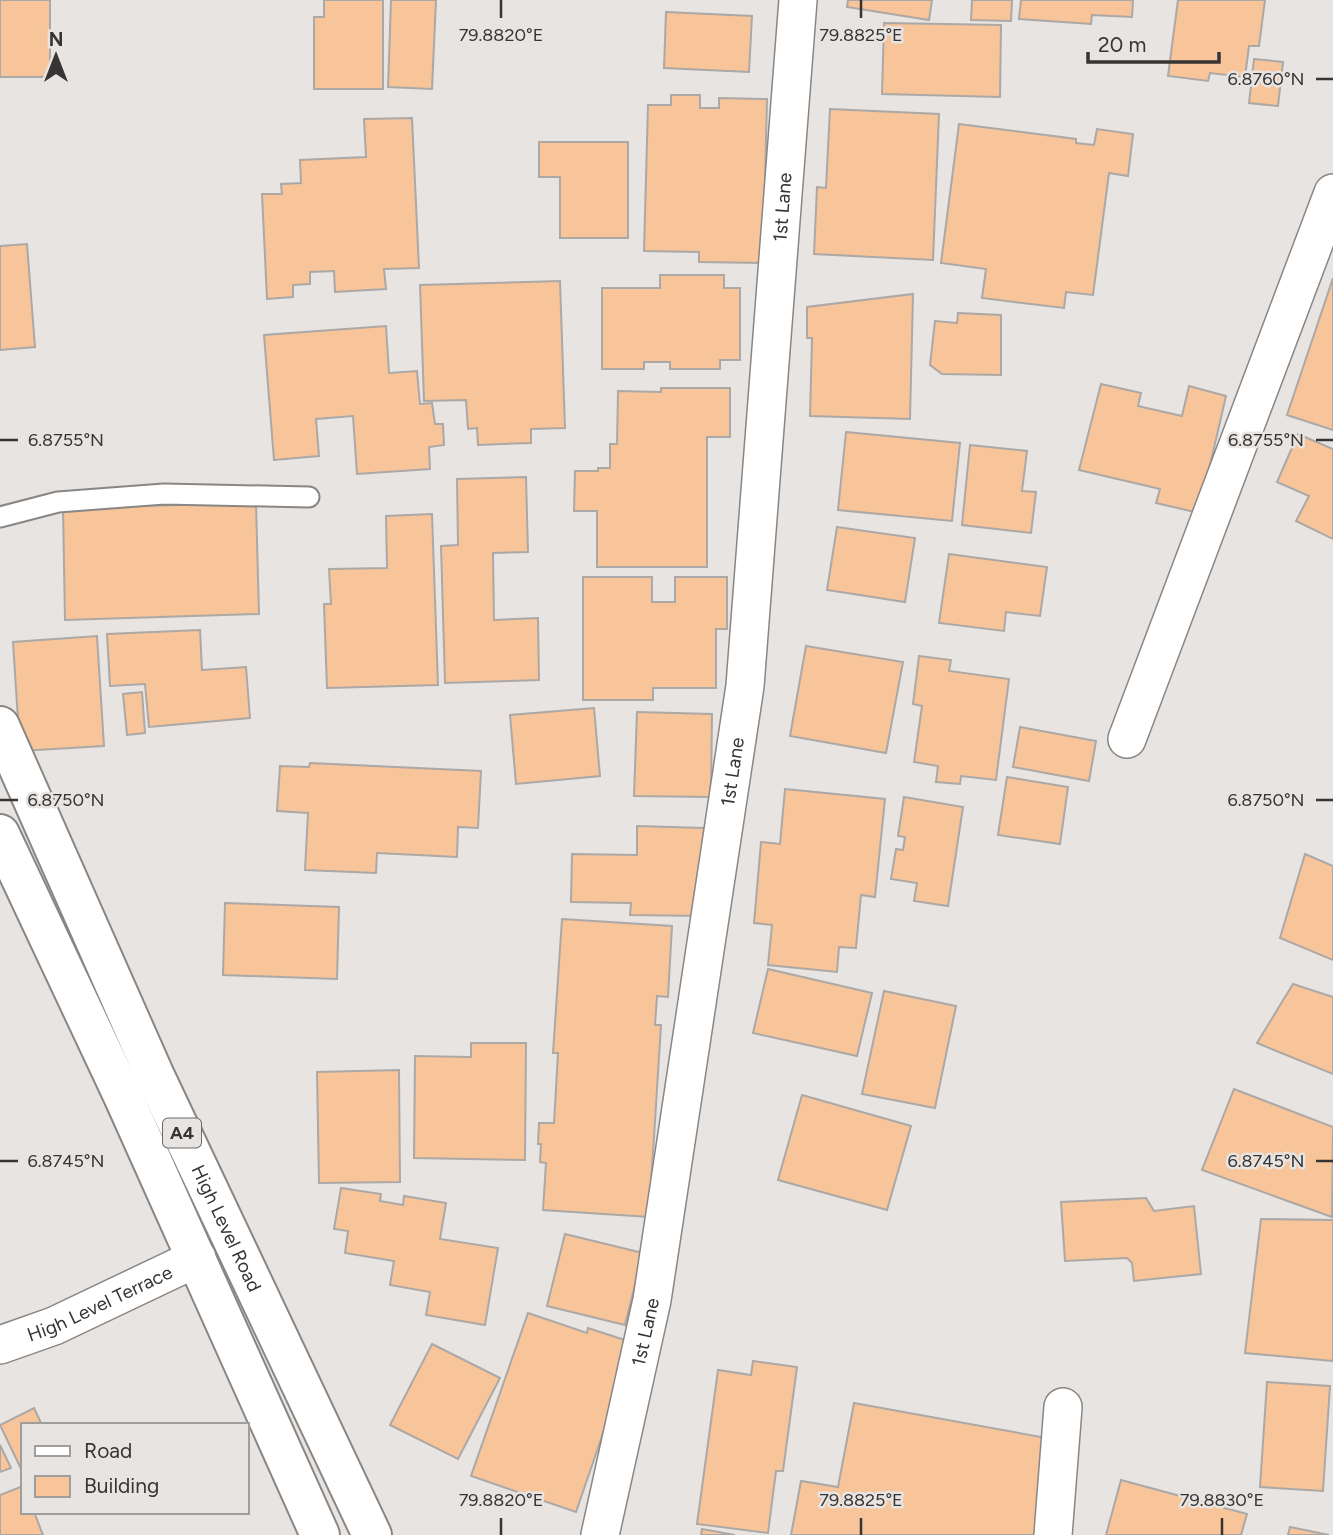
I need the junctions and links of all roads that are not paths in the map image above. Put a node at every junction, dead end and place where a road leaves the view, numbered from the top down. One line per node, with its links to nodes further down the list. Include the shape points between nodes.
1 (799, 0): 13 (street, 1st Lane, via 745,686 652,1300)
2 (1333, 193): 6 (street)
3 (309, 496): 4 (lane, via 164,494 58,502)
4 (0, 517)
5 (0, 726): 12 (highway, High Level Road / A4, via 154,1074)
6 (1127, 739)
7 (0, 834): 8 (highway, High Level Road / A4)
8 (197, 1258): 9 (street, High Level Terrace, via 54,1326); 11 (highway, High Level Road / A4)
9 (0, 1345)
10 (1063, 1407): 14 (street)
11 (320, 1535)
12 (372, 1535)
13 (600, 1535)
14 (1053, 1535)

